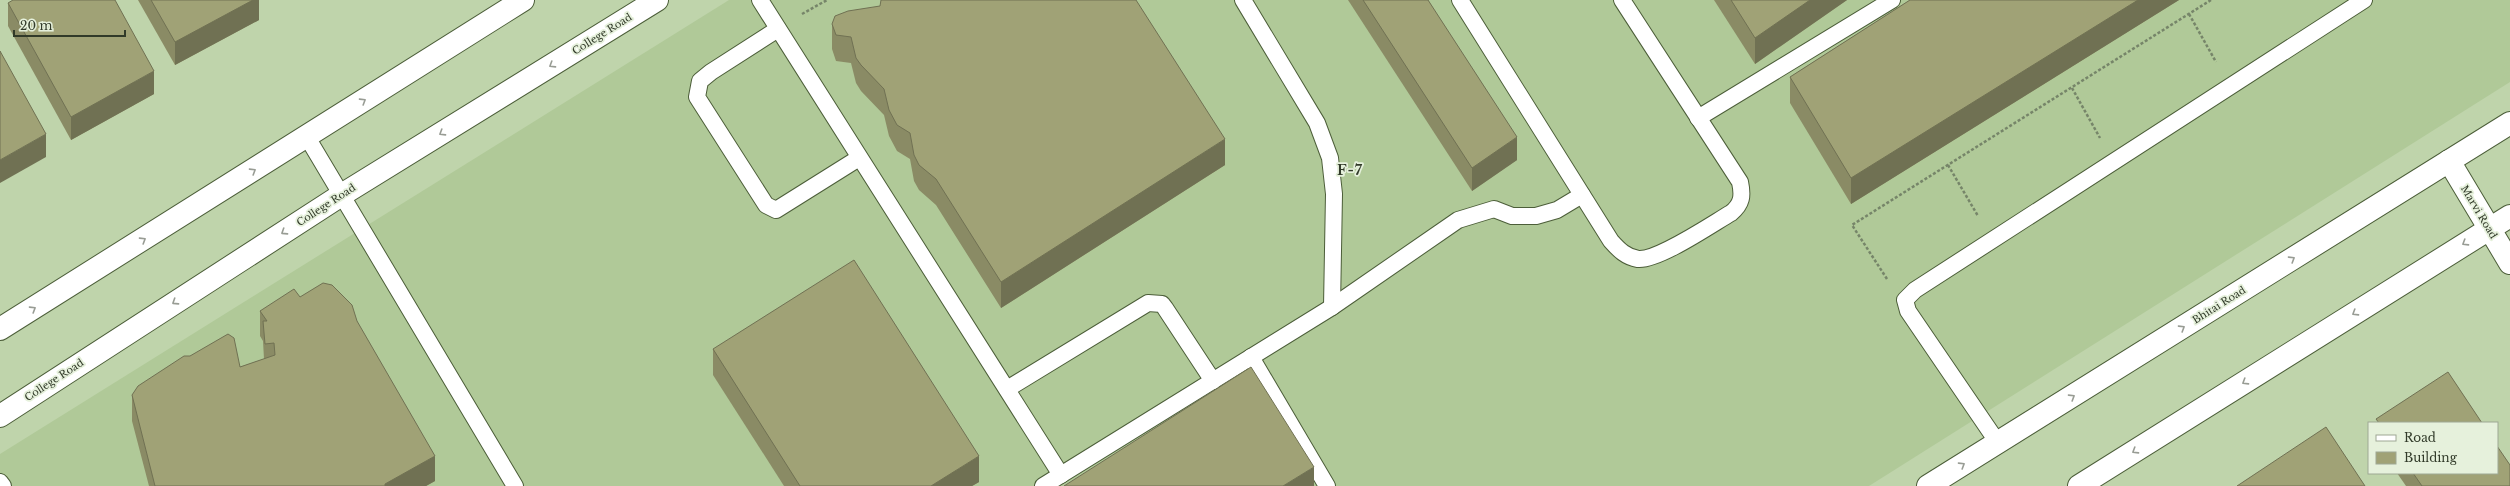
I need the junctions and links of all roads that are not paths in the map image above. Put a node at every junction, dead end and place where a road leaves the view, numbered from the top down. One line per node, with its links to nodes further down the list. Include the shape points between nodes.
1 (523, 0): 12 (street, one-way to 1)
2 (657, 0): 15 (street, College Road, one-way to 15)
3 (760, 0): 9 (lane)
4 (1243, 0): 20 (lane, via 1316,123 1330,158 1334,194)
5 (1460, 0): 16 (lane)
6 (1622, 0): 10 (lane)
7 (1892, 0): 10 (lane)
8 (2364, 0): 26 (lane, via 1915,290 1905,300 1908,311)
9 (778, 29): 13 (lane); 13 (lane, via 700,81 697,97 766,205 772,209 776,210)
10 (1698, 118): 16 (lane, via 1740,182 1742,200 1738,208 1731,213 1654,257 1638,259 1621,252 1611,241)
11 (2510, 123): 14 (street, Bhitai Road)
12 (308, 137): 15 (lane); 21 (street, one-way to 12)
13 (859, 158): 24 (lane)
14 (2449, 162): 18 (street, Marvi Road); 26 (street, Bhitai Road, one-way to 14)
15 (343, 194): 25 (street, College Road, one-way to 25); 30 (lane)
16 (1582, 195): 20 (lane, via 1557,210 1536,216 1512,216 1494,209 1458,220)
17 (2510, 216): 18 (street)
18 (2488, 229): 19 (street, Marvi Road); 34 (street, one-way to 34)
19 (2510, 263)
20 (1332, 307): 22 (lane)
21 (0, 329)
22 (1251, 357): 23 (lane); 32 (lane)
23 (1212, 381): 24 (lane, via 1165,308 1148,303); 27 (lane)
24 (1007, 389): 27 (lane)
25 (0, 416)
26 (1998, 443): 33 (street, Bhitai Road, one-way to 26)
27 (1061, 475): 31 (lane)
28 (0, 482): 29 (lane)
29 (3, 486)
30 (515, 486)
31 (1043, 486)
32 (1327, 486)
33 (1928, 486)
34 (2079, 486)

